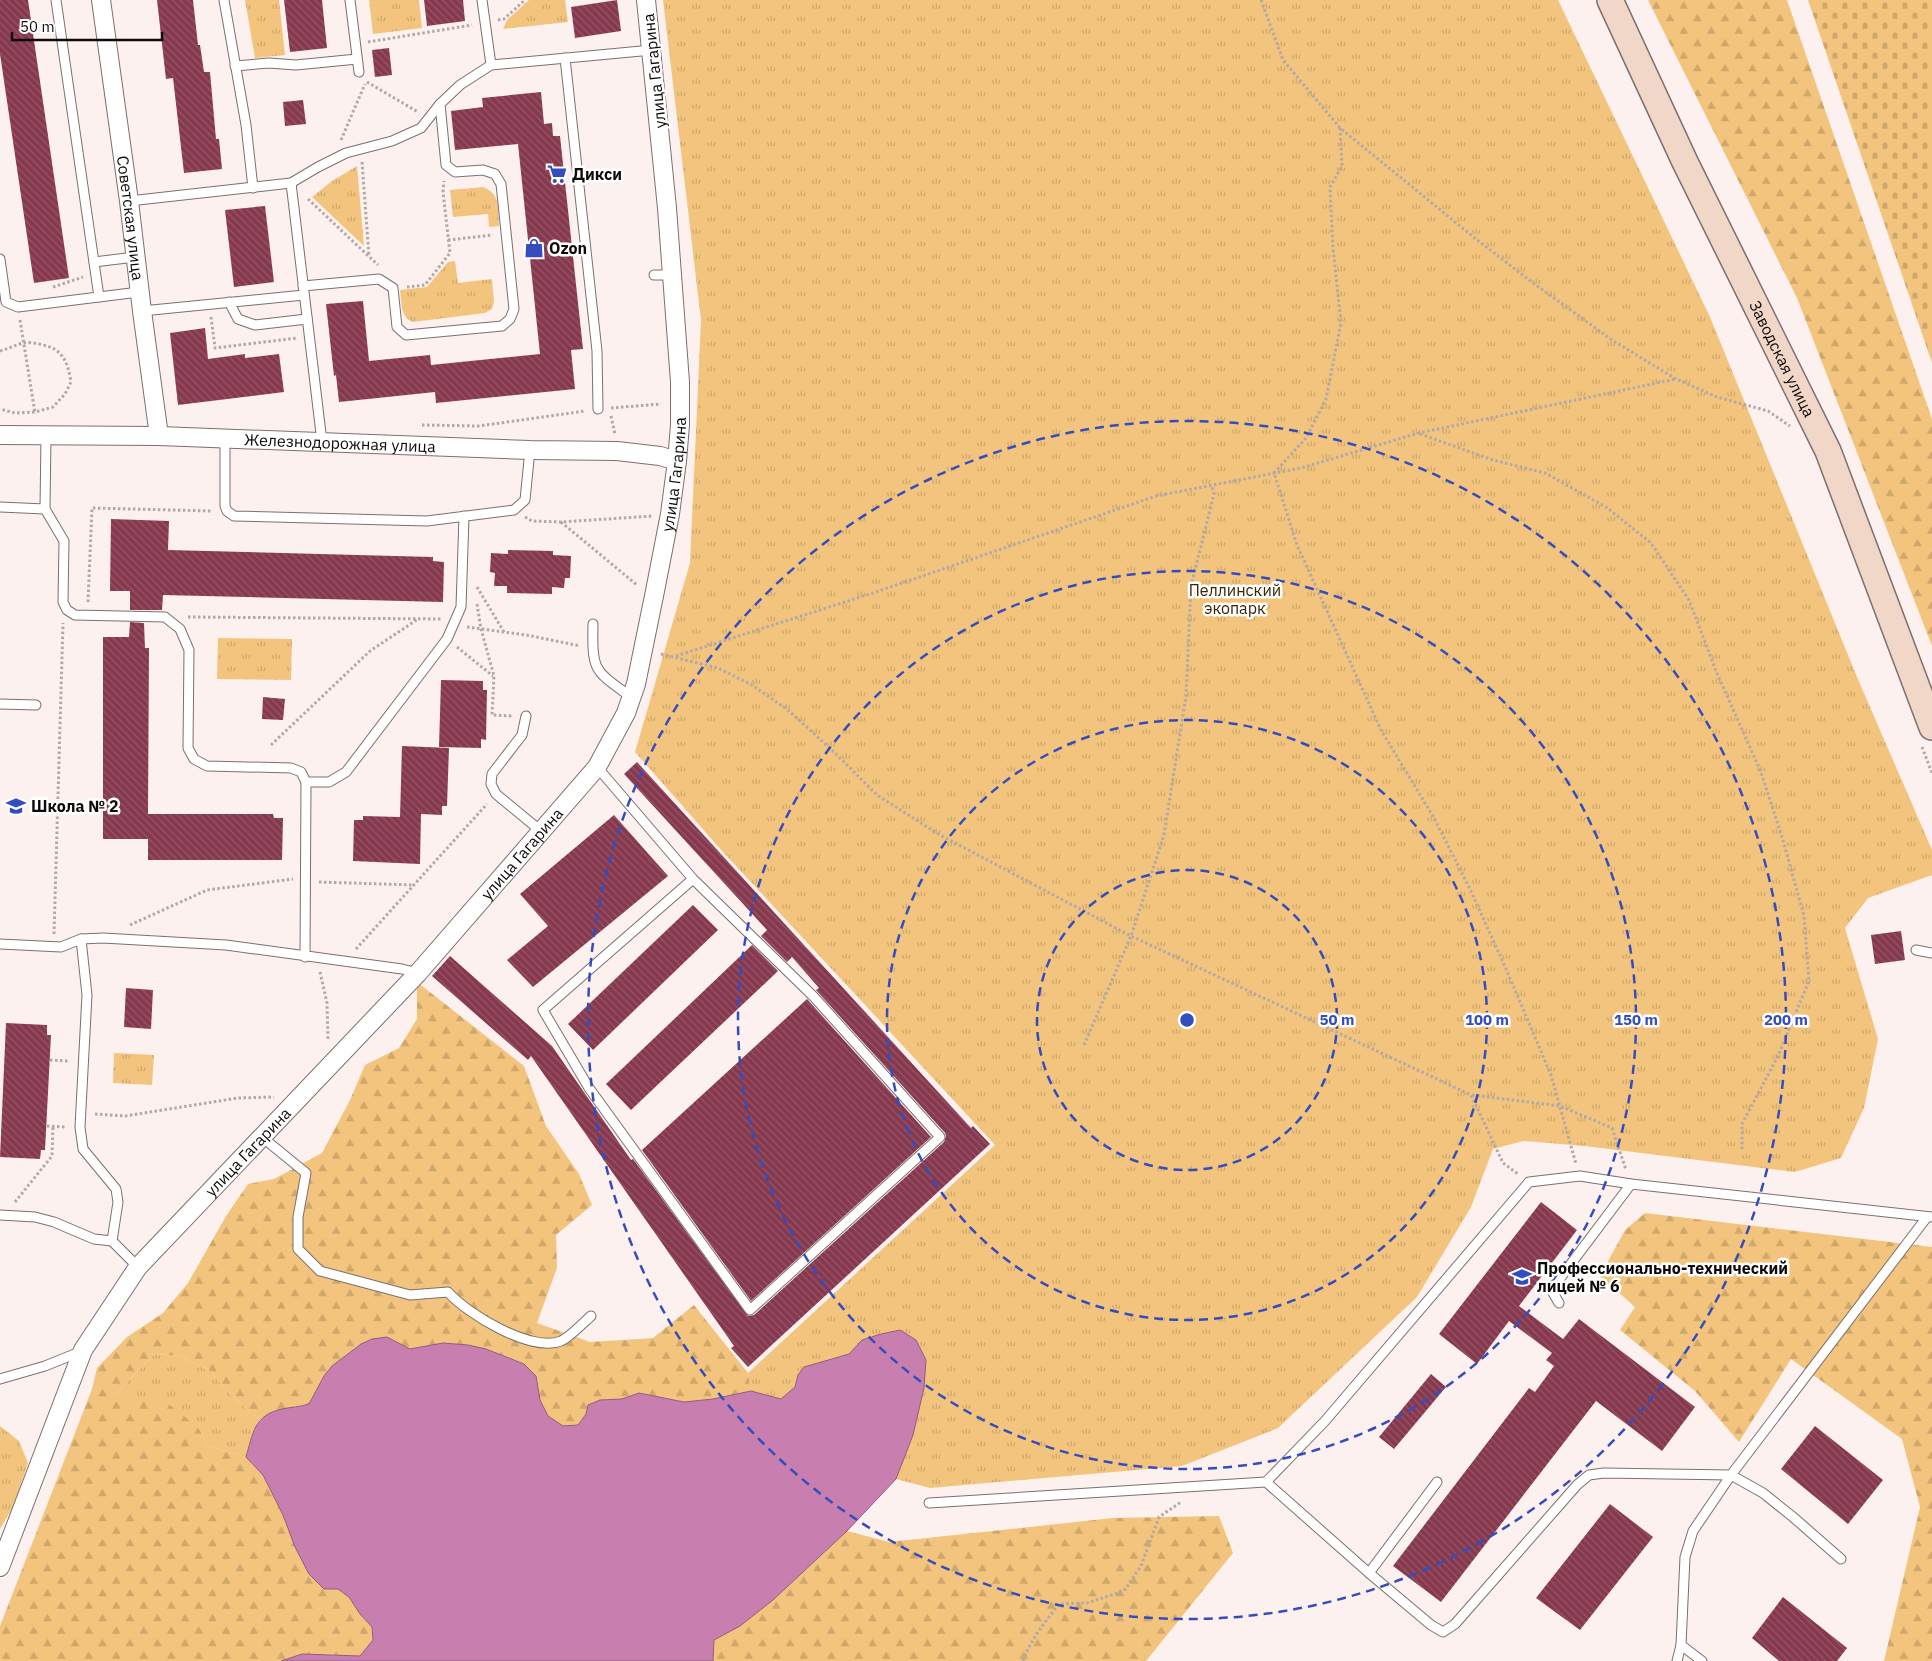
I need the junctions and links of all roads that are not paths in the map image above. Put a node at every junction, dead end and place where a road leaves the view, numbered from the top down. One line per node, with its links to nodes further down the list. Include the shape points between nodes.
1 (56, 0): 20 (lane)
2 (101, 0): 17 (street, Советская улица)
3 (224, 0): 12 (lane)
4 (350, 0): 10 (lane)
5 (482, 0): 11 (lane)
6 (646, 0): 8 (street, улица Гагарина)
7 (1610, 0): 43 (street, Заводская улица, via 1685,162 1828,452)
8 (652, 50): 9 (lane); 34 (street, улица Гагарина, via 667,208 663,275 680,382)
9 (565, 58): 11 (lane); 27 (lane, via 597,351)
10 (357, 59): 12 (lane, via 296,66 270,63); 13 (lane)
11 (491, 65): 14 (lane, via 460,85)
12 (235, 66): 16 (lane)
13 (359, 72)
14 (440, 104): 15 (lane, via 421,128 392,141 346,152); 21 (lane, via 446,165 455,172 483,170 495,174 501,184 514,310 510,319 502,326 406,335 397,327 392,288 379,279)
15 (291, 184): 16 (lane); 21 (lane)
16 (253, 188): 17 (lane)
17 (129, 201): 18 (street, Советская улица)
18 (135, 257): 20 (lane); 22 (street, Советская улица)
19 (0, 259): 23 (lane, via 6,302 18,307)
20 (94, 262): 23 (lane)
21 (304, 290): 24 (lane); 26 (lane)
22 (140, 292): 23 (lane); 25 (street, Советская улица)
23 (99, 297)
24 (229, 302): 25 (lane); 26 (lane, via 238,319 254,325)
25 (142, 310): 30 (street, Советская улица)
26 (307, 319): 32 (lane)
27 (598, 410)
28 (0, 435): 29 (street, Железнодорожная улица)
29 (46, 435): 30 (street, Железнодорожная улица); 36 (lane)
30 (158, 436): 31 (street, Железнодорожная улица)
31 (225, 438): 32 (street, Железнодорожная улица); 37 (lane, via 225,506 234,516 427,521)
32 (322, 442): 33 (street, Железнодорожная улица)
33 (530, 450): 34 (street, Железнодорожная улица, via 617,450); 37 (lane, via 525,500 514,510)
34 (678, 461): 39 (street, улица Гагарина, via 643,651)
35 (0, 507): 36 (lane)
36 (45, 509): 45 (lane, via 64,541 63,602 67,610 75,615 165,617 180,630 189,650 188,748 194,759 207,766 291,768 301,772)
37 (464, 516): 45 (lane, via 461,607 447,639 346,772 329,782)
38 (593, 624): 39 (lane, via 596,668 604,678)
39 (631, 697): 44 (street, улица Гагарина)
40 (0, 704): 41 (lane)
41 (36, 706)
42 (526, 716): 46 (lane, via 522,735 492,774 491,784 496,794)
43 (1932, 727)
44 (596, 767): 46 (street, улица Гагарина); 47 (lane)
45 (306, 782): 52 (lane)
46 (542, 832): 53 (street, улица Гагарина)
47 (692, 879): 47 (lane, via 814,997 940,1137 750,1310 589,1088 543,1010)
48 (81, 939): 49 (lane, via 62,947); 52 (lane, via 226,945); 58 (lane, via 87,995 80,1128 83,1149 116,1189 118,1202)
49 (0, 944)
50 (1916, 950): 51 (lane)
51 (1932, 953)
52 (305, 956): 53 (lane)
53 (418, 973): 54 (street, улица Гагарина)
54 (262, 1137): 59 (street, улица Гагарина); 61 (lane, via 306,1173 298,1217 298,1249 320,1271 410,1295 448,1292 492,1326 538,1343 562,1341)
55 (1631, 1184): 57 (lane); 60 (lane, via 1558,1281 1552,1291); 65 (lane, via 1580,1176 1529,1182 1325,1420)
56 (2, 1215): 58 (lane, via 36,1217 94,1239)
57 (1930, 1217): 64 (lane)
58 (112, 1241): 59 (lane)
59 (138, 1267): 62 (street, улица Гагарина)
60 (1559, 1304)
61 (591, 1316)
62 (83, 1350): 63 (lane, via 45,1366); 69 (street, улица Гагарина)
63 (0, 1379)
64 (1731, 1475): 68 (lane, via 1762,1493); 70 (lane, via 1589,1475 1455,1624 1443,1632); 71 (lane, via 1693,1531 1685,1557)
65 (1266, 1482): 67 (lane); 70 (lane)
66 (1437, 1482): 70 (lane)
67 (929, 1503)
68 (1841, 1559)
69 (0, 1567)
70 (1369, 1573)
71 (1681, 1645): 72 (lane); 73 (lane)
72 (1677, 1661)
73 (1702, 1661)

